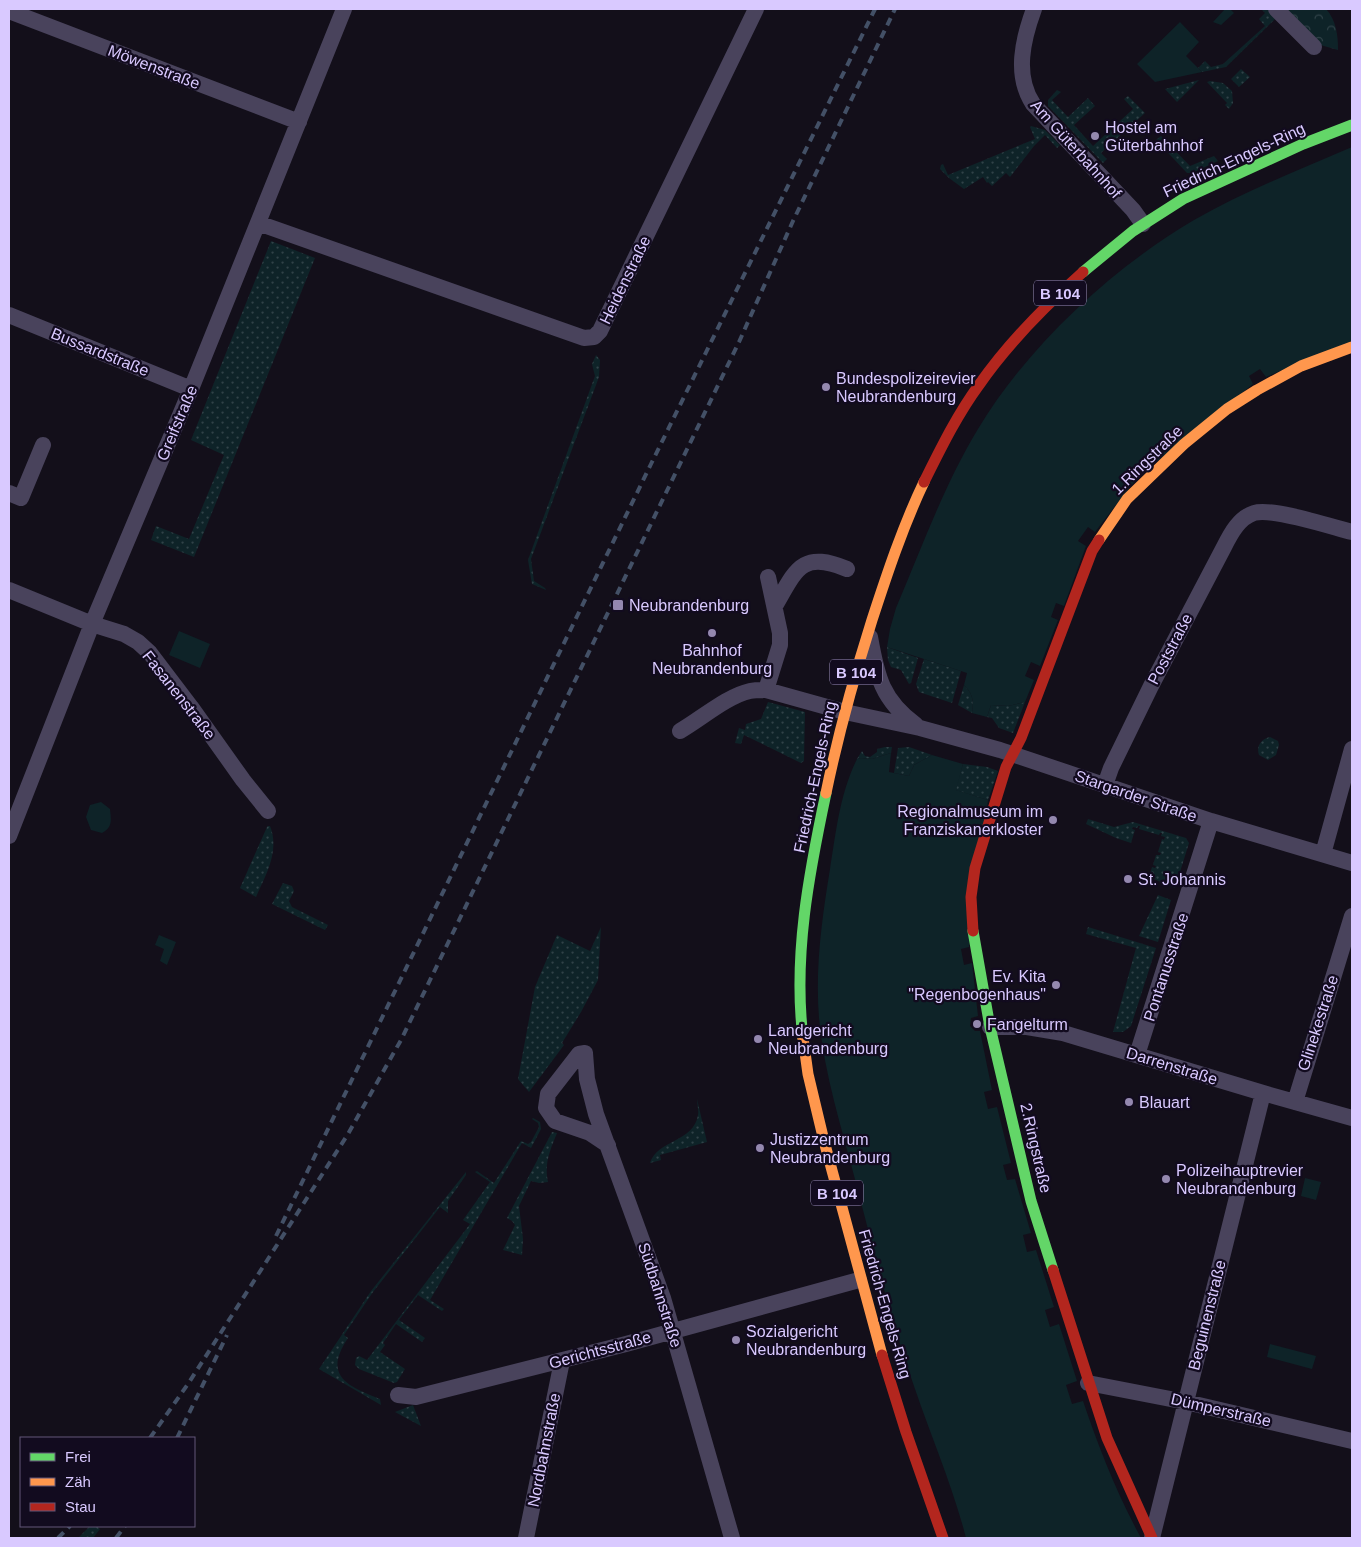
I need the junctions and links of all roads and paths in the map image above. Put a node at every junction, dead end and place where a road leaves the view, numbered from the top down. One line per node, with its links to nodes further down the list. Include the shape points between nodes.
1 (344, 9): 8 (street, Greifstraße)
2 (756, 9): 11 (street, Heidenstraße, via 600,332 594,337 584,338)
3 (1034, 9): 12 (street, Am Güterbahnhof, via 1022,55 1021,72 1028,96)
4 (1276, 9): 6 (street)
5 (9, 11): 8 (street, Möwenstraße)
6 (1314, 47)
7 (1352, 120): 10 (main road, Friedrich-Engels-Ring / B 104)
8 (299, 122): 11 (street, Greifstraße)
9 (1352, 126): 10 (main road, Friedrich-Engels-Ring / B 104)
10 (1337, 131): 12 (main road, Friedrich-Engels-Ring / B 104, via 1232,176 1182,200)
11 (258, 223): 15 (street, Greifstraße)
12 (1143, 224): 24 (main road, Friedrich-Engels-Ring / B 104, via 1081,272 1025,326 986,373 937,454 896,551)
13 (9, 315): 15 (street, Bussardstraße)
14 (1352, 347): 30 (main road, 1.Ringstraße, via 1300,366 1227,409 1184,444 1127,499 1092,551)
15 (191, 389): 23 (street, Greifstraße)
16 (43, 445): 17 (street, via 21,498)
17 (9, 493)
18 (1352, 532): 31 (street, Poststraße, via 1263,511 1237,525 1146,695)
19 (847, 569): 22 (street, via 823,561 806,564 799,568)
20 (768, 577): 22 (street)
21 (9, 590): 23 (street, Fasanenstraße)
22 (774, 606): 25 (street, via 780,645)
23 (92, 624): 32 (street, Fasanenstraße, via 124,634 150,653); 34 (street, Greifstraße)
24 (869, 632): 26 (main road, Friedrich-Engels-Ring / B 104); 27 (street, Stargarder Straße, via 883,688 893,705)
25 (766, 690): 26 (street, Stargarder Straße); 28 (street, via 749,691)
26 (845, 712): 27 (street, Stargarder Straße); 44 (main road, Friedrich-Engels-Ring / B 104, via 819,822 804,921 799,984 806,1059)
27 (920, 728): 30 (street, Stargarder Straße)
28 (680, 730)
29 (1352, 749): 35 (street)
30 (1013, 755): 31 (street, Stargarder Straße); 38 (main road, 2.Ringstraße, via 982,838 972,879 973,939)
31 (1104, 785): 33 (street, Stargarder Straße)
32 (268, 811)
33 (1211, 821): 35 (street, Stargarder Straße); 39 (street, Pontanusstraße)
34 (9, 836)
35 (1323, 854): 36 (street, Stargarder Straße)
36 (1352, 862)
37 (1352, 916): 41 (street, Glinekestraße)
38 (990, 1027): 39 (street, Darrenstraße, via 1028,1027 1063,1033); 47 (main road, 2.Ringstraße, via 1031,1200)
39 (1137, 1055): 40 (street, Darrenstraße)
40 (1263, 1093): 41 (street, Darrenstraße); 49 (street, Beguinenstraße)
41 (1295, 1102): 42 (street, Darrenstraße)
42 (1352, 1118)
43 (608, 1145): 43 (street, Südbahnstraße, via 550,1107 576,1055 585,1053 591,1099); 45 (street, Südbahnstraße)
44 (859, 1280): 45 (street, Gerichtsstraße); 53 (main road, Friedrich-Engels-Ring / B 104, via 894,1397)
45 (673, 1331): 46 (street, Gerichtsstraße); 52 (street, Südbahnstraße)
46 (562, 1361): 48 (street, Gerichtsstraße, via 416,1397); 51 (street, Nordbahnstraße)
47 (1088, 1383): 49 (street, Dümperstraße); 54 (main road, 2.Ringstraße, via 1107,1438)
48 (398, 1395)
49 (1186, 1402): 50 (street, Dümperstraße); 54 (street, Beguinenstraße)
50 (1352, 1441)
51 (526, 1538)
52 (732, 1538)
53 (944, 1538)
54 (1152, 1538)

